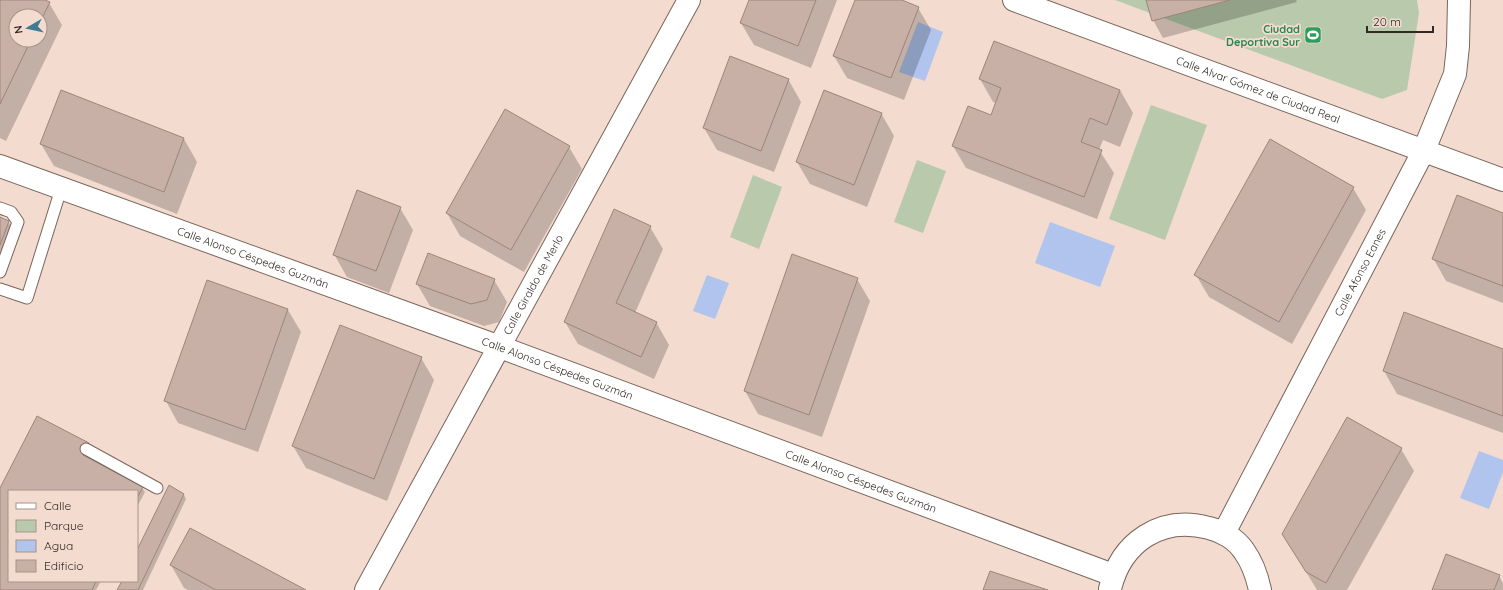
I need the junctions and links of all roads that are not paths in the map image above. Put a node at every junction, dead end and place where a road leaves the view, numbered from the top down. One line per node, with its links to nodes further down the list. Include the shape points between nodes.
1 (688, 0): 11 (street, Calle Giraldo de Merlo)
2 (1014, 0): 4 (street, Calle Alvar Gómez de Ciudad Real)
3 (1463, 5): 4 (street, Calle Afonso Eanes, via 1455,74)
4 (1424, 150): 6 (street, Calle Alvar Gómez de Ciudad Real); 14 (street, Calle Afonso Eanes)
5 (0, 166): 7 (street, Calle Alonso Céspedes Guzmán)
6 (1503, 180)
7 (61, 189): 10 (lane, via 27,298); 11 (street, Calle Alonso Céspedes Guzmán)
8 (0, 208): 9 (lane, via 11,212 18,222)
9 (0, 272)
10 (0, 289)
11 (500, 347): 15 (street, Calle Alonso Céspedes Guzmán); 16 (street, Calle Giraldo de Merlo)
12 (86, 449): 13 (lane)
13 (157, 488)
14 (1224, 533): 15 (street, via 1193,524 1164,527 1147,534 1122,558); 17 (street, via 1244,550 1256,574)
15 (1112, 582)
16 (366, 590)
17 (1260, 590)

